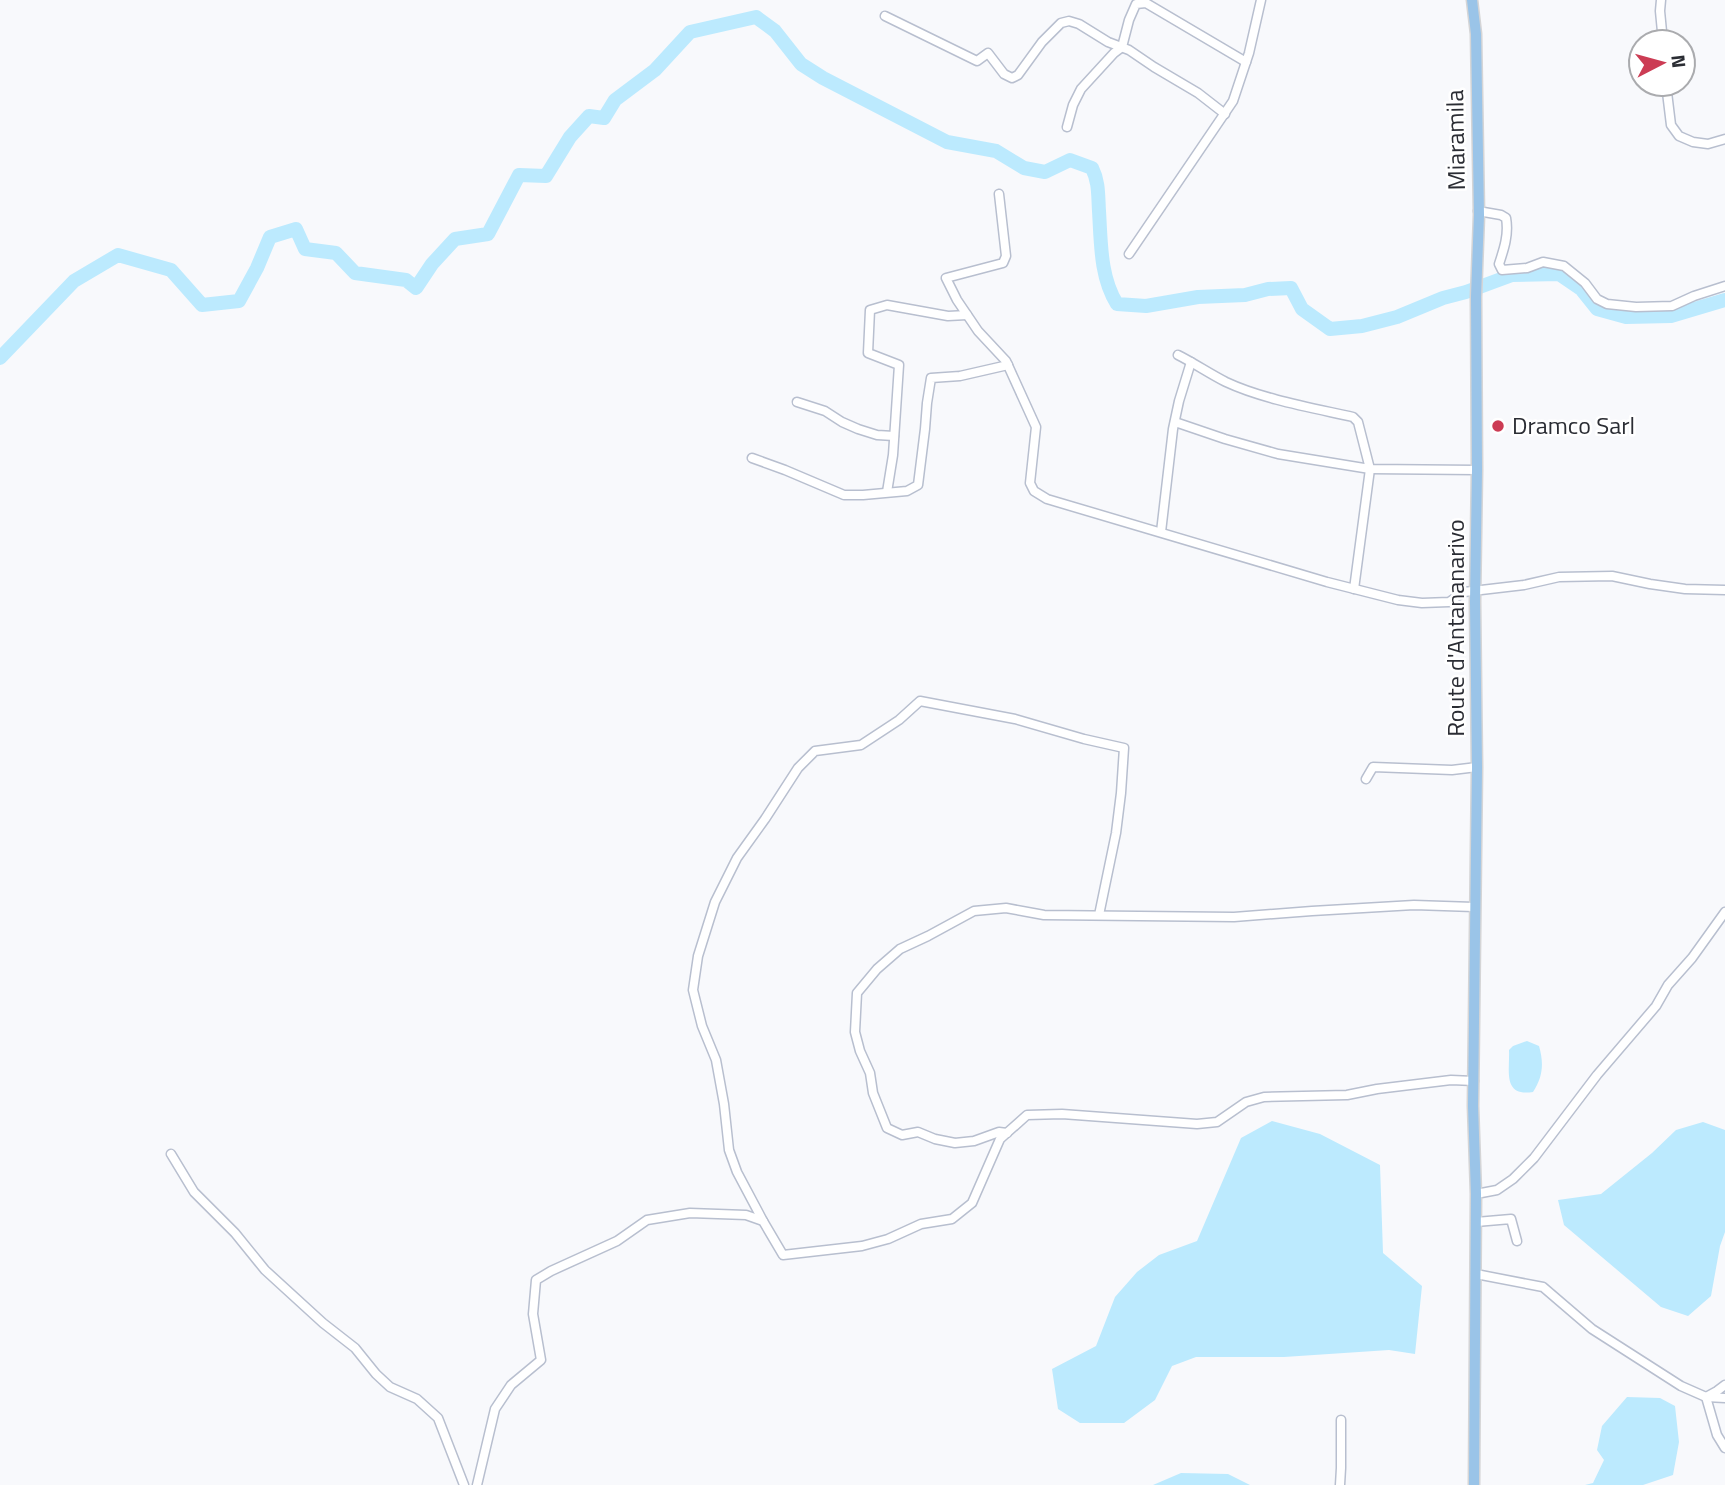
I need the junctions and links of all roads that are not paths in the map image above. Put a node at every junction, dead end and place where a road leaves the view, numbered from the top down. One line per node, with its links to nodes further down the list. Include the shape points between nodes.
1 (1261, 0): 7 (street)
2 (1472, 0): 13 (main road, Miaramila)
3 (1661, 0): 5 (street)
4 (885, 16): 6 (street, via 976,61 988,53 1012,78 1061,23 1079,24)
5 (1662, 28)
6 (1122, 47): 7 (street, via 1136,4 1146,3); 9 (street); 10 (street, via 1081,89)
7 (1246, 62): 9 (street)
8 (1667, 98): 11 (street, via 1671,125 1679,136 1708,144)
9 (1225, 114): 14 (street)
10 (1067, 127)
11 (1725, 139)
12 (999, 194): 17 (street, via 1003,263 946,278)
13 (1478, 211): 15 (main road, Miaramila); 16 (street, via 1506,218 1502,270 1543,262 1564,266 1607,304 1672,306)
14 (1129, 254)
15 (1477, 279): 26 (main road, Route d'Antananarivo)
16 (1725, 286)
17 (967, 315): 20 (street); 23 (street, via 887,305 870,310 867,353 899,365)
18 (1178, 355): 19 (street)
19 (1191, 362): 22 (street); 25 (street, via 1255,392 1353,417)
20 (1008, 365): 27 (street, via 932,377 918,485); 28 (street, via 1036,427 1030,483 1034,491 1047,499)
21 (797, 401): 23 (street, via 858,429)
22 (1175, 422): 25 (street, via 1278,454); 28 (street)
23 (894, 436): 27 (street)
24 (751, 458): 27 (street, via 844,495)
25 (1370, 469): 26 (street); 29 (street)
26 (1477, 470): 30 (main road, Route d'Antananarivo)
27 (887, 492)
28 (1161, 531): 29 (street)
29 (1354, 589): 30 (street, via 1422,603 1448,602)
30 (1475, 590): 31 (street, via 1524,586 1559,577 1612,576 1685,589); 32 (main road, Route d'Antananarivo)
31 (1725, 590)
32 (1477, 767): 33 (street, via 1373,767); 34 (main road, Route d'Antananarivo)
33 (1366, 779)
34 (1474, 907): 36 (street, via 1414,905 1234,917); 37 (main road, Route d'Antananarivo)
35 (1725, 912): 40 (street, via 1534,1158 1497,1190)
36 (1099, 915): 38 (street, via 1044,915 1006,908 974,911 900,949 857,993 855,1032 887,1128 902,1135 918,1132 955,1143); 41 (street, via 1116,833 1124,748 1015,719 920,701 861,745 815,751 798,768 737,858 715,902 693,990 716,1060 729,1150)
37 (1474, 1081): 38 (street, via 1451,1080 1347,1095 1264,1097 1246,1102 1217,1122 1197,1124 1027,1115); 40 (main road, Route d'Antananarivo)
38 (1007, 1133): 41 (street, via 1000,1139 972,1203 952,1219 920,1224 862,1246 783,1255)
39 (171, 1154): 50 (street, via 194,1192 265,1270 355,1348 390,1387 417,1399 438,1418)
40 (1476, 1194): 42 (main road, Route d'Antananarivo)
41 (763, 1221): 51 (street, via 718,1213 647,1220 617,1241 536,1280 533,1314 541,1360 511,1385 495,1409)
42 (1476, 1222): 43 (street, via 1511,1219); 44 (main road, Route d'Antananarivo)
43 (1517, 1241)
44 (1476, 1274): 46 (street, via 1543,1287 1592,1329); 53 (main road, Route d'Antananarivo)
45 (1725, 1385): 46 (street)
46 (1706, 1397): 47 (street); 49 (street)
47 (1725, 1398)
48 (1341, 1420): 52 (street)
49 (1725, 1448)
50 (464, 1485)
51 (477, 1485)
52 (1340, 1485)
53 (1474, 1485)

